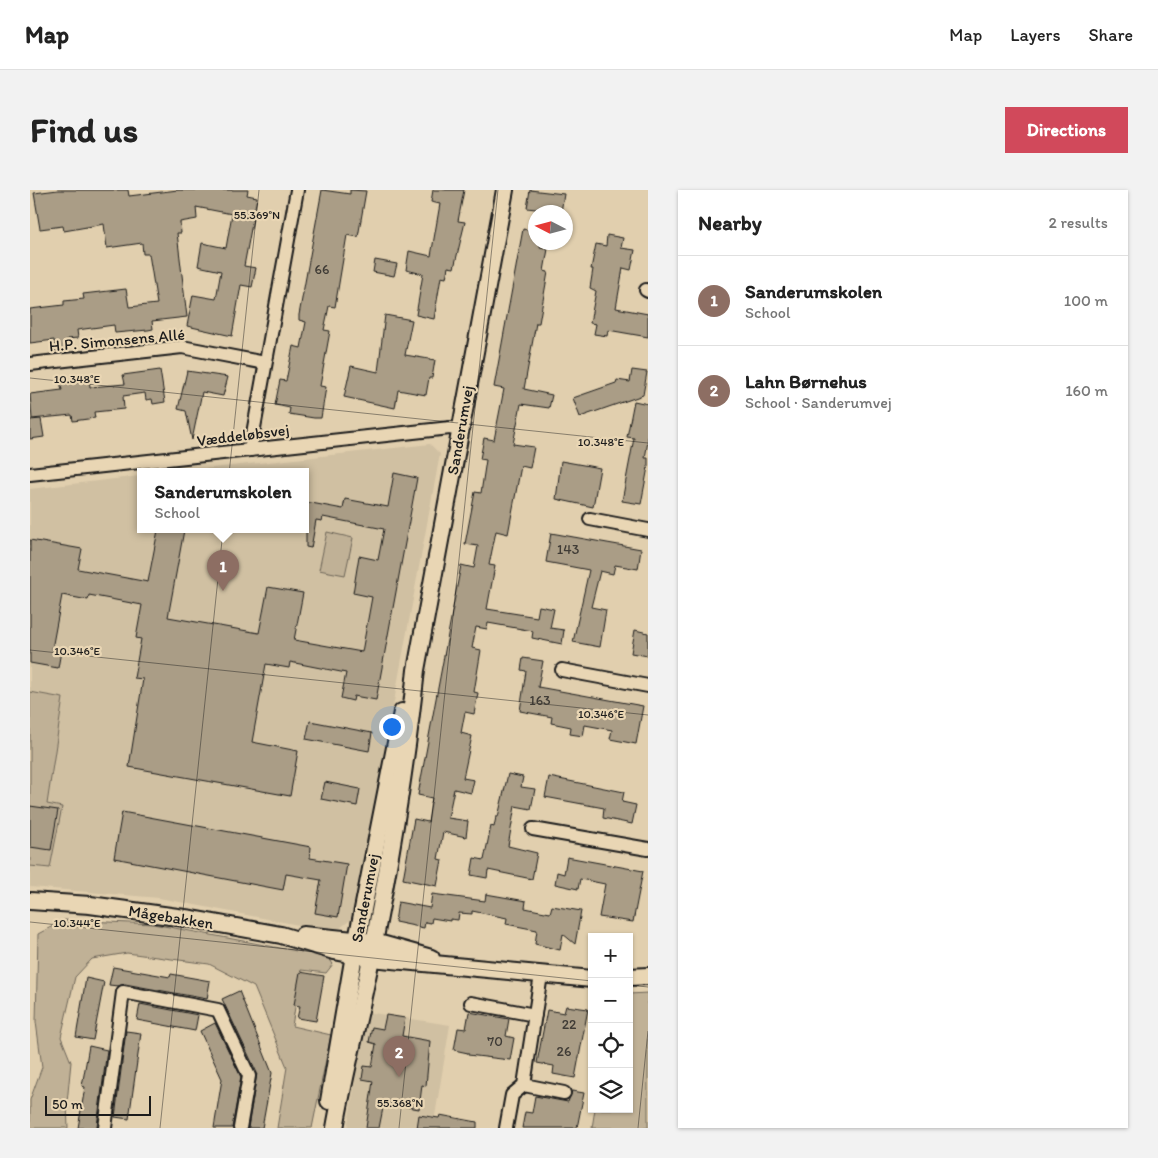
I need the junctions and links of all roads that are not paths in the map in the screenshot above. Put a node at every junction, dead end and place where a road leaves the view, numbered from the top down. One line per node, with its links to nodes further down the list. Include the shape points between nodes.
1 (297, 190): 3 (street)
2 (505, 190): 5 (street, Sanderumvej)
3 (265, 363): 4 (street, H.P. Simonsens Allé, via 182,347); 6 (street)
4 (30, 364)
5 (460, 430): 6 (street, Væddeløbsvej, via 450,428); 10 (street, Sanderumvej)
6 (250, 450): 7 (street, Væddeløbsvej)
7 (30, 474)
8 (590, 519): 9 (street)
9 (648, 530)
10 (416, 670): 16 (street, Sanderumvej, via 402,713); 17 (street, Sanderumvej, via 408,745)
11 (562, 670): 12 (street)
12 (648, 686)
13 (533, 829): 14 (street)
14 (648, 849)
15 (30, 901): 16 (street, Mågebakken, via 90,905 192,919)
16 (356, 947): 17 (street, Mågebakken); 28 (street, Sanderumvej)
17 (372, 950): 18 (street, Mågebakken, via 463,968); 29 (street, Sanderumvej)
18 (541, 976): 21 (street, Mågebakken); 23 (street)
19 (648, 976): 20 (street)
20 (633, 977)
21 (588, 979)
22 (471, 1003): 23 (street)
23 (535, 1015): 24 (street)
24 (524, 1085): 25 (street); 30 (street, via 512,1095)
25 (564, 1093)
26 (105, 1128): 27 (street, via 123,992 218,1010 249,1076)
27 (240, 1128)
28 (324, 1128)
29 (335, 1128)
30 (506, 1128)

